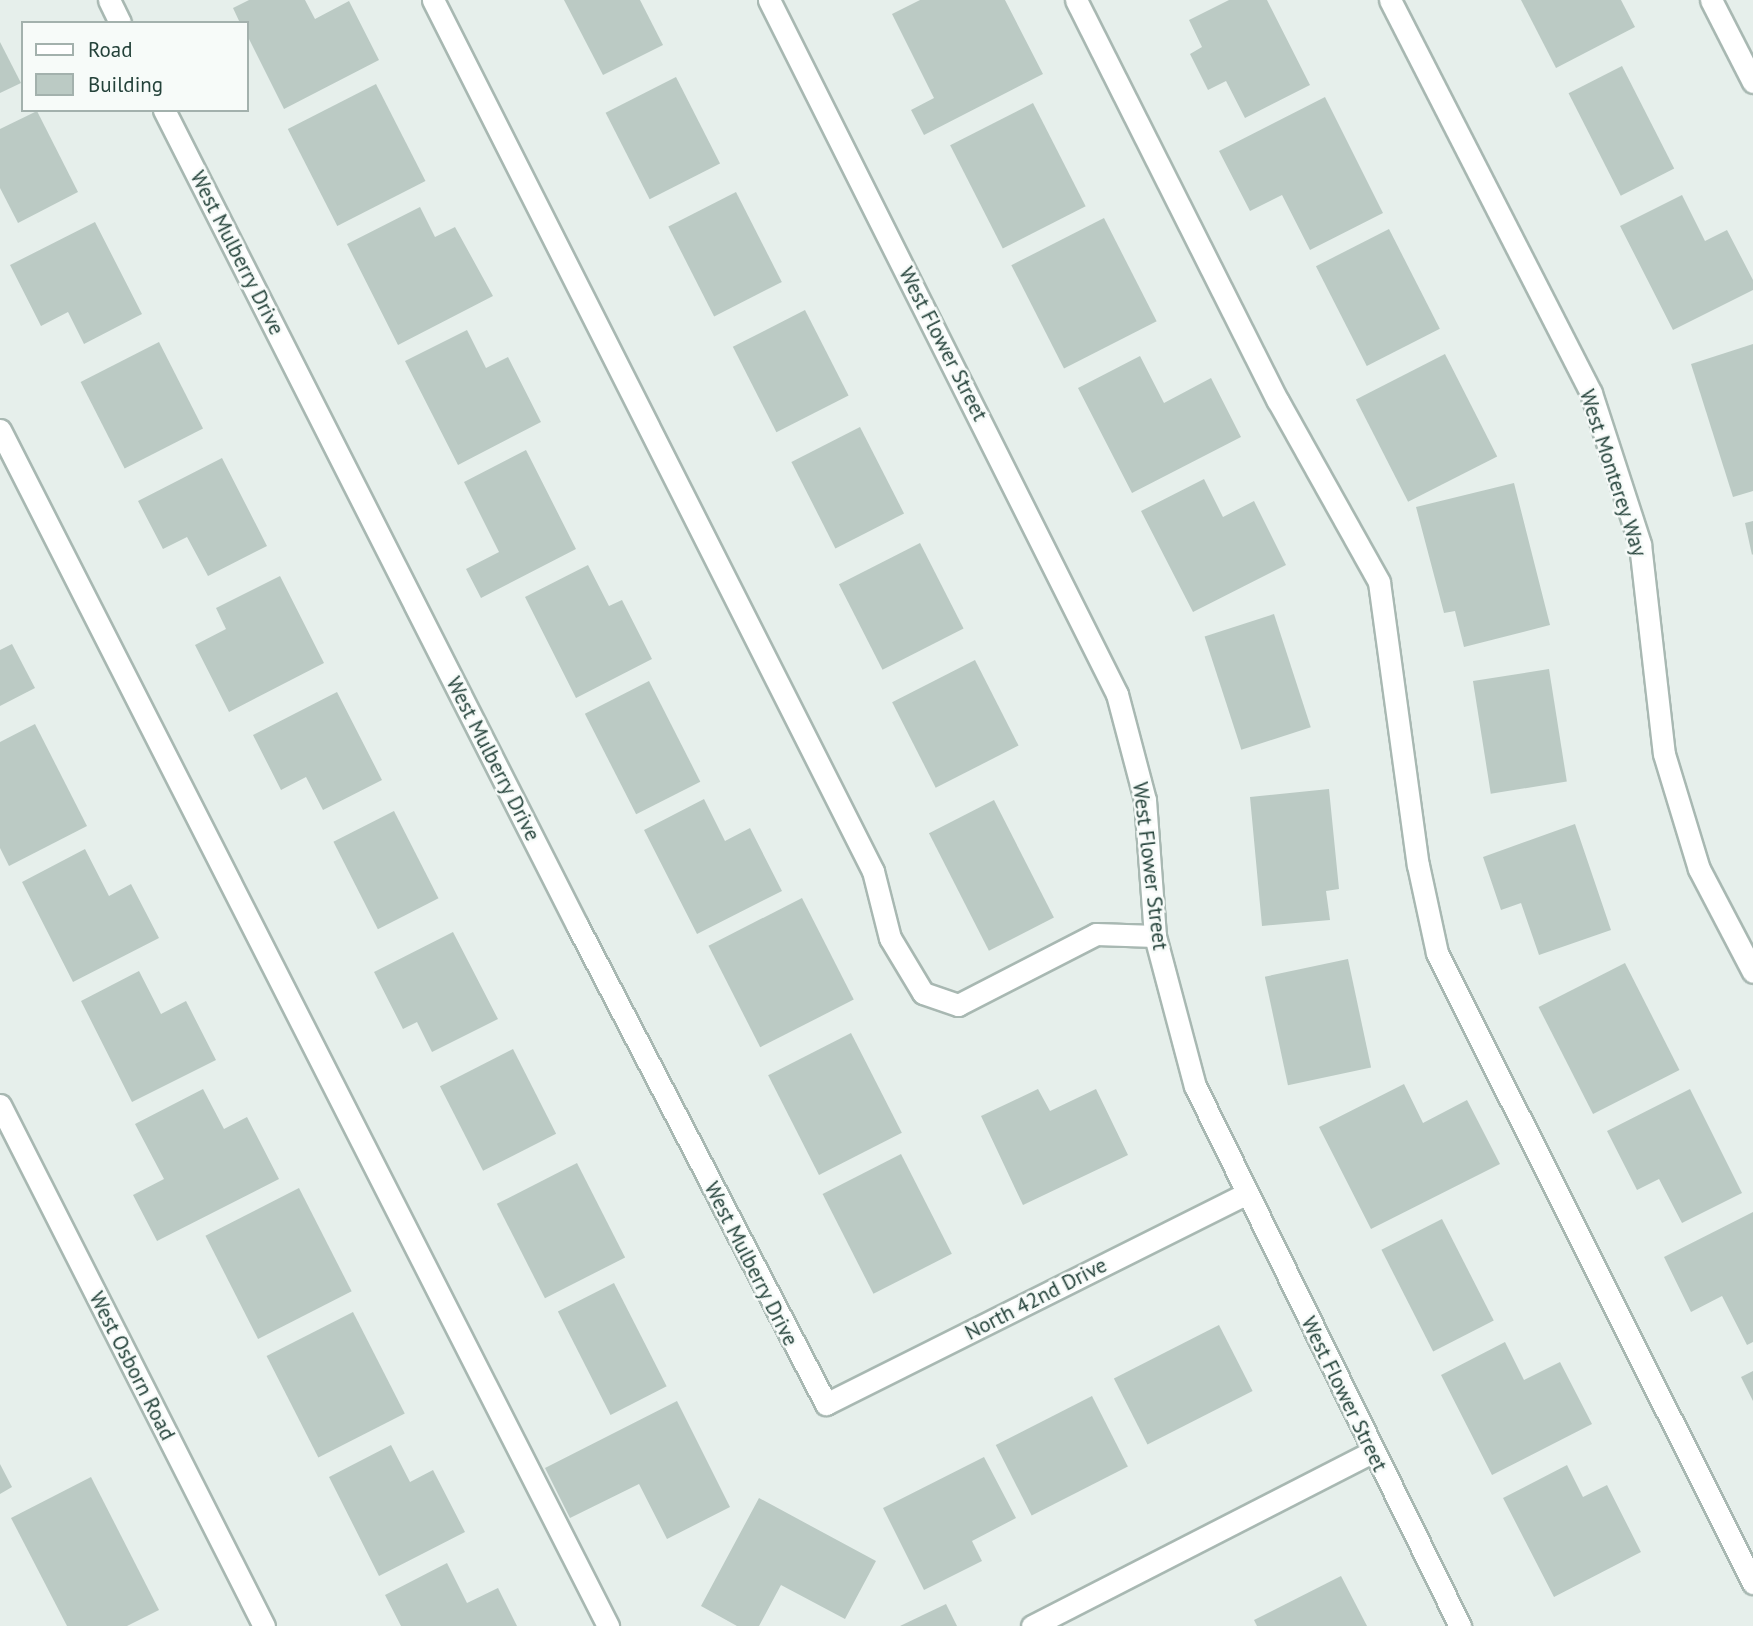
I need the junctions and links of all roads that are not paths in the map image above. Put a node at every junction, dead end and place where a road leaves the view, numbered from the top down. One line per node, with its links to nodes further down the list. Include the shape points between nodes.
1 (108, 0): 7 (street)
2 (433, 0): 11 (street, via 873,871 890,938 923,993 958,1005 1096,934)
3 (769, 0): 11 (street, West Flower Street, via 1117,694 1145,800)
4 (1076, 0): 17 (street, via 1278,401 1379,582 1418,865 1437,953)
5 (1390, 0): 12 (street, West Monterey Way, via 1591,393 1640,544 1664,754 1699,869)
6 (1711, 0): 8 (street)
7 (119, 21)
8 (1753, 82)
9 (165, 112): 15 (street, West Mulberry Drive)
10 (0, 430): 19 (street)
11 (1155, 936): 14 (street, West Flower Street, via 1195,1086)
12 (1753, 972)
13 (0, 1105): 18 (street, West Osborn Road)
14 (1246, 1194): 15 (street, North 42nd Drive); 16 (street, West Flower Street)
15 (826, 1405)
16 (1372, 1452): 20 (street); 21 (street, West Flower Street)
17 (1753, 1583)
18 (264, 1626)
19 (608, 1626)
20 (1032, 1626)
21 (1460, 1626)

